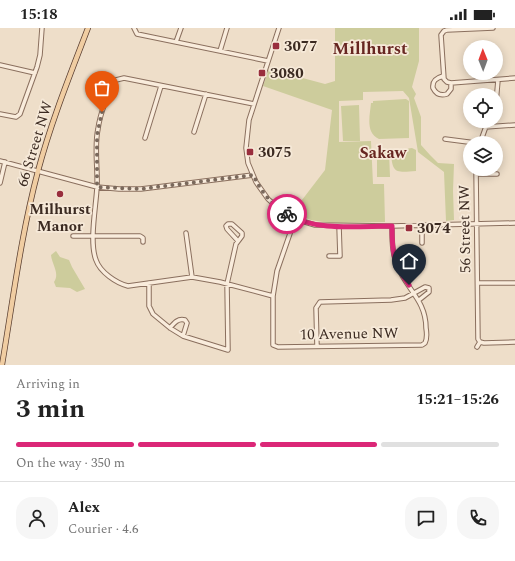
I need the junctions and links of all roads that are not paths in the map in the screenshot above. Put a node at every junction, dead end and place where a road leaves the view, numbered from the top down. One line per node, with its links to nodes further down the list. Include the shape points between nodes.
1 (42, 28): 12 (street)
2 (88, 28): 33 (main road, 66 Street NW, via 47,139)
3 (181, 28): 8 (street)
4 (228, 28): 9 (street)
5 (279, 28): 10 (street)
6 (493, 28): 13 (street, via 447,30 442,33)
7 (134, 30): 8 (street, via 137,34)
8 (176, 42): 9 (street)
9 (220, 51): 10 (street)
10 (268, 61): 21 (street)
11 (0, 66): 12 (street)
12 (36, 73): 22 (street, via 22,112 14,117)
13 (443, 76): 17 (street, via 445,81); 17 (street, via 433,82 433,88 438,94 448,93 451,89)
14 (515, 78): 15 (street)
15 (503, 79)
16 (498, 80): 17 (street); 19 (street)
17 (450, 83)
18 (161, 86): 20 (street); 27 (street, via 118,78 102,112); 28 (street)
19 (497, 88)
20 (206, 94): 21 (street); 25 (street)
21 (254, 104): 34 (street, via 246,143)
22 (0, 114)
23 (515, 125): 24 (street)
24 (503, 126)
25 (194, 132)
26 (92, 135): 27 (street)
27 (97, 135): 37 (street)
28 (145, 138)
29 (445, 139): 30 (street)
30 (463, 141)
31 (0, 161): 32 (street)
32 (5, 162): 33 (street); 36 (street)
33 (38, 171): 37 (street); 65 (main road, 66 Street NW, via 22,242)
34 (253, 175): 37 (street, via 141,189); 38 (street, via 268,199)
35 (476, 176): 40 (street, 56 Street NW)
36 (0, 183)
37 (97, 187): 46 (street)
38 (295, 219): 42 (street, via 315,225); 57 (street, via 277,271)
39 (515, 223): 40 (street)
40 (476, 224): 41 (street); 53 (street, 56 Street NW)
41 (422, 225): 43 (street); 49 (street)
42 (339, 226): 43 (street); 50 (street, via 340,256)
43 (392, 226): 56 (street, via 392,250 396,263)
44 (186, 233): 51 (street)
45 (73, 236): 46 (street)
46 (93, 236): 48 (street, via 140,236); 52 (street, via 97,262 120,284 133,286)
47 (238, 241): 47 (street, via 242,233 232,224 228,224 227,229); 55 (street)
48 (143, 242)
49 (422, 243)
50 (329, 256)
51 (192, 277): 52 (street); 55 (street)
52 (149, 283): 59 (street, via 149,306 153,314)
53 (478, 283): 54 (street, 56 Street NW); 61 (street, 56 Street NW)
54 (515, 283)
55 (227, 284): 57 (street); 60 (street, via 228,350)
56 (415, 294): 58 (street); 58 (street, via 425,287 428,288 428,294); 63 (street, via 392,300 323,301 316,308)
57 (273, 296): 63 (street, 10 Avenue NW, via 273,345)
58 (419, 300): 63 (street, 10 Avenue NW, via 425,318 426,340 422,345)
59 (170, 328): 60 (street); 60 (street, via 176,321 184,320 187,323)
60 (183, 336)
61 (480, 342): 62 (street); 64 (street)
62 (515, 342)
63 (317, 346)
64 (477, 347)
65 (2, 365)

